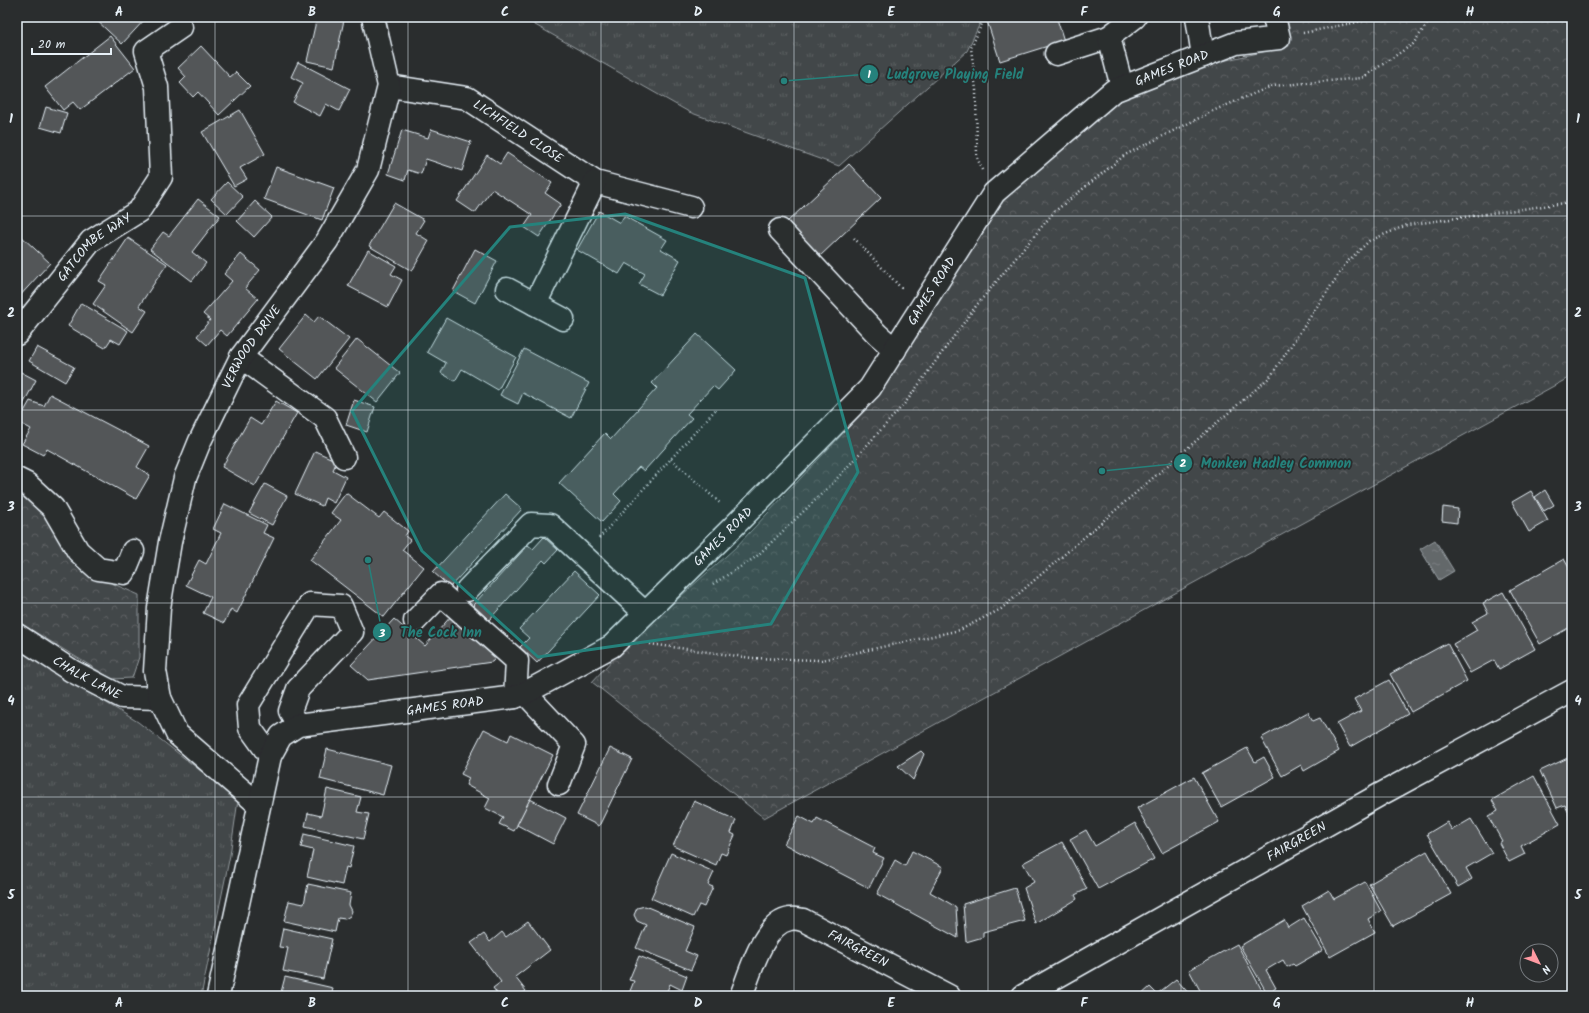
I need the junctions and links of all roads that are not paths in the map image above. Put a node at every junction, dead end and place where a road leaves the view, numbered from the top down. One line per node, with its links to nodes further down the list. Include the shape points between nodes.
1 (372, 17): 9 (street, VERWOOD DRIVE)
2 (1135, 17): 6 (street)
3 (1197, 17): 8 (street)
4 (181, 27): 17 (street, GATCOMBE WAY, via 146,51 157,87 161,177 138,211 91,241)
5 (1277, 27): 8 (street, GAMES ROAD)
6 (1109, 37): 7 (street); 10 (street)
7 (1056, 54)
8 (1203, 56): 10 (street, GAMES ROAD)
9 (389, 86): 11 (street, LICHFIELD CLOSE, via 467,98); 19 (street, VERWOOD DRIVE, via 368,170 327,241)
10 (1122, 87): 18 (street, GAMES ROAD, via 1113,91 994,193)
11 (595, 182): 12 (street, LICHFIELD CLOSE); 15 (street)
12 (691, 208)
13 (780, 230): 18 (street, via 876,334)
14 (507, 289): 15 (street)
15 (535, 304): 16 (street)
16 (563, 319)
17 (17, 334)
18 (894, 350): 24 (street, GAMES ROAD, via 870,388)
19 (241, 357): 20 (street, via 325,418); 29 (street, VERWOOD DRIVE, via 185,478 170,542 159,608 155,670)
20 (344, 457)
21 (17, 479): 22 (street, via 27,484 53,508 78,551 98,569 124,573)
22 (133, 551)
23 (467, 590): 24 (street, via 531,524 550,525)
24 (645, 613): 28 (street, GAMES ROAD, via 612,646)
25 (415, 621): 28 (street, via 440,594 517,661)
26 (17, 635): 29 (street, CHALK LANE, via 72,671 122,697)
27 (1572, 691): 37 (street, FAIRGREEN, via 1382,794)
28 (520, 695): 30 (street, GAMES ROAD); 32 (street, via 574,745)
29 (160, 698): 33 (street, via 177,734)
30 (298, 725): 31 (street, GAMES ROAD, via 281,736); 31 (street, via 290,711 298,689 352,632 341,606 310,604 248,705 250,728)
31 (270, 756): 33 (street, GAMES ROAD)
32 (559, 784)
33 (259, 805): 35 (street, GAMES ROAD)
34 (945, 995): 36 (street, FAIRGREEN, via 803,920 791,918 780,922 768,933)
35 (218, 996)
36 (741, 996)
37 (1023, 996)

